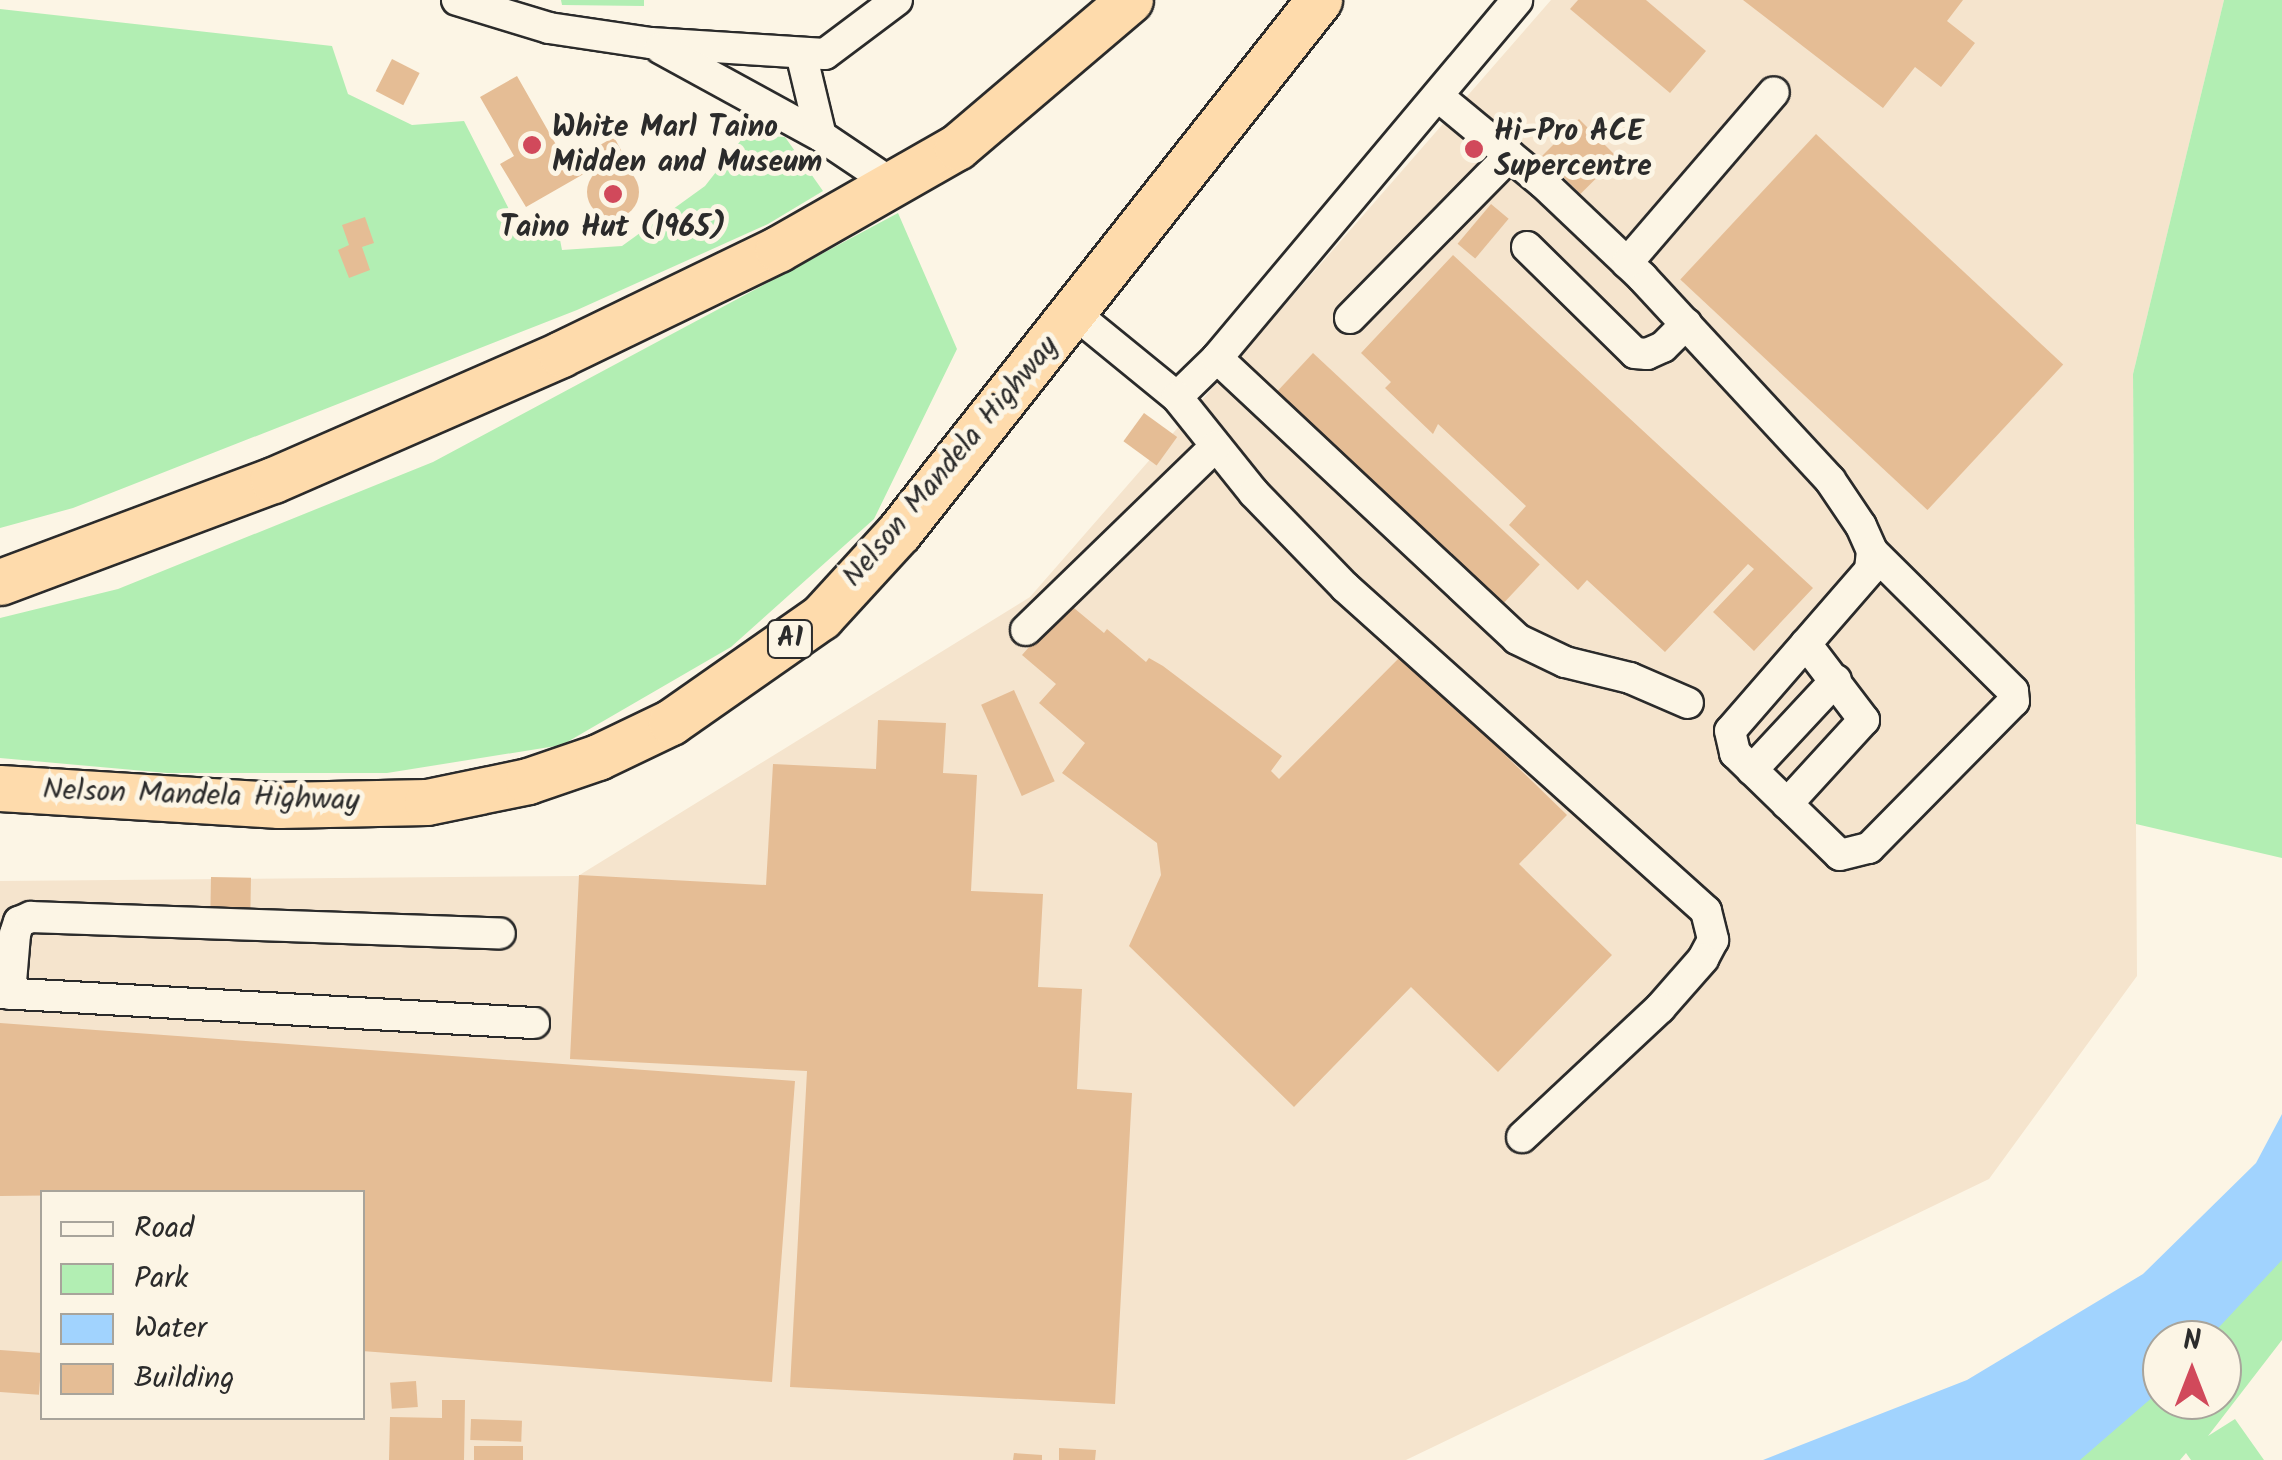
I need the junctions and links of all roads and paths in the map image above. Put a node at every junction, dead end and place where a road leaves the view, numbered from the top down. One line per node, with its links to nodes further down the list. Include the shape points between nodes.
1 (456, 0): 6 (lane, via 549,28)
2 (897, 0): 7 (lane, via 825,54)
3 (1130, 0): 12 (highway, via 957,148)
4 (1320, 0): 15 (highway, Nelson Mandela Highway / A1)
5 (1517, 0): 9 (lane)
6 (651, 43): 7 (lane); 10 (lane)
7 (801, 53): 10 (lane)
8 (1774, 92): 14 (lane)
9 (1439, 97): 11 (lane); 18 (lane)
10 (821, 136): 12 (lane)
11 (1510, 155): 14 (lane); 16 (lane)
12 (894, 185): 22 (highway, via 561,354 273,480)
13 (1527, 247): 17 (lane, via 1635,353 1663,347)
14 (1627, 262): 17 (lane)
15 (1074, 313): 19 (lane); 28 (highway, Nelson Mandela Highway / A1, via 899,532 821,616 671,722 598,757 528,781 427,802 280,805)
16 (1350, 318)
17 (1686, 324): 21 (lane, via 1830,480)
18 (1217, 358): 19 (lane); 26 (lane, via 1517,639)
19 (1177, 397): 20 (lane)
20 (1216, 446): 23 (lane); 33 (lane, via 1345,587 1706,912 1713,940 1703,959)
21 (1872, 552): 24 (lane, via 1870,570); 29 (lane, via 2013,691 2013,705 1868,848 1840,855)
22 (0, 582)
23 (1026, 630)
24 (1806, 644): 25 (lane); 27 (lane, via 1730,731 1735,753)
25 (1836, 680): 27 (lane); 29 (lane, via 1864,720)
26 (1688, 703)
27 (1752, 770): 29 (lane)
28 (0, 788)
29 (1787, 804)
30 (500, 933): 31 (lane, via 31,916 15,934)
31 (5, 993): 32 (lane)
32 (534, 1023)
33 (1522, 1137)

